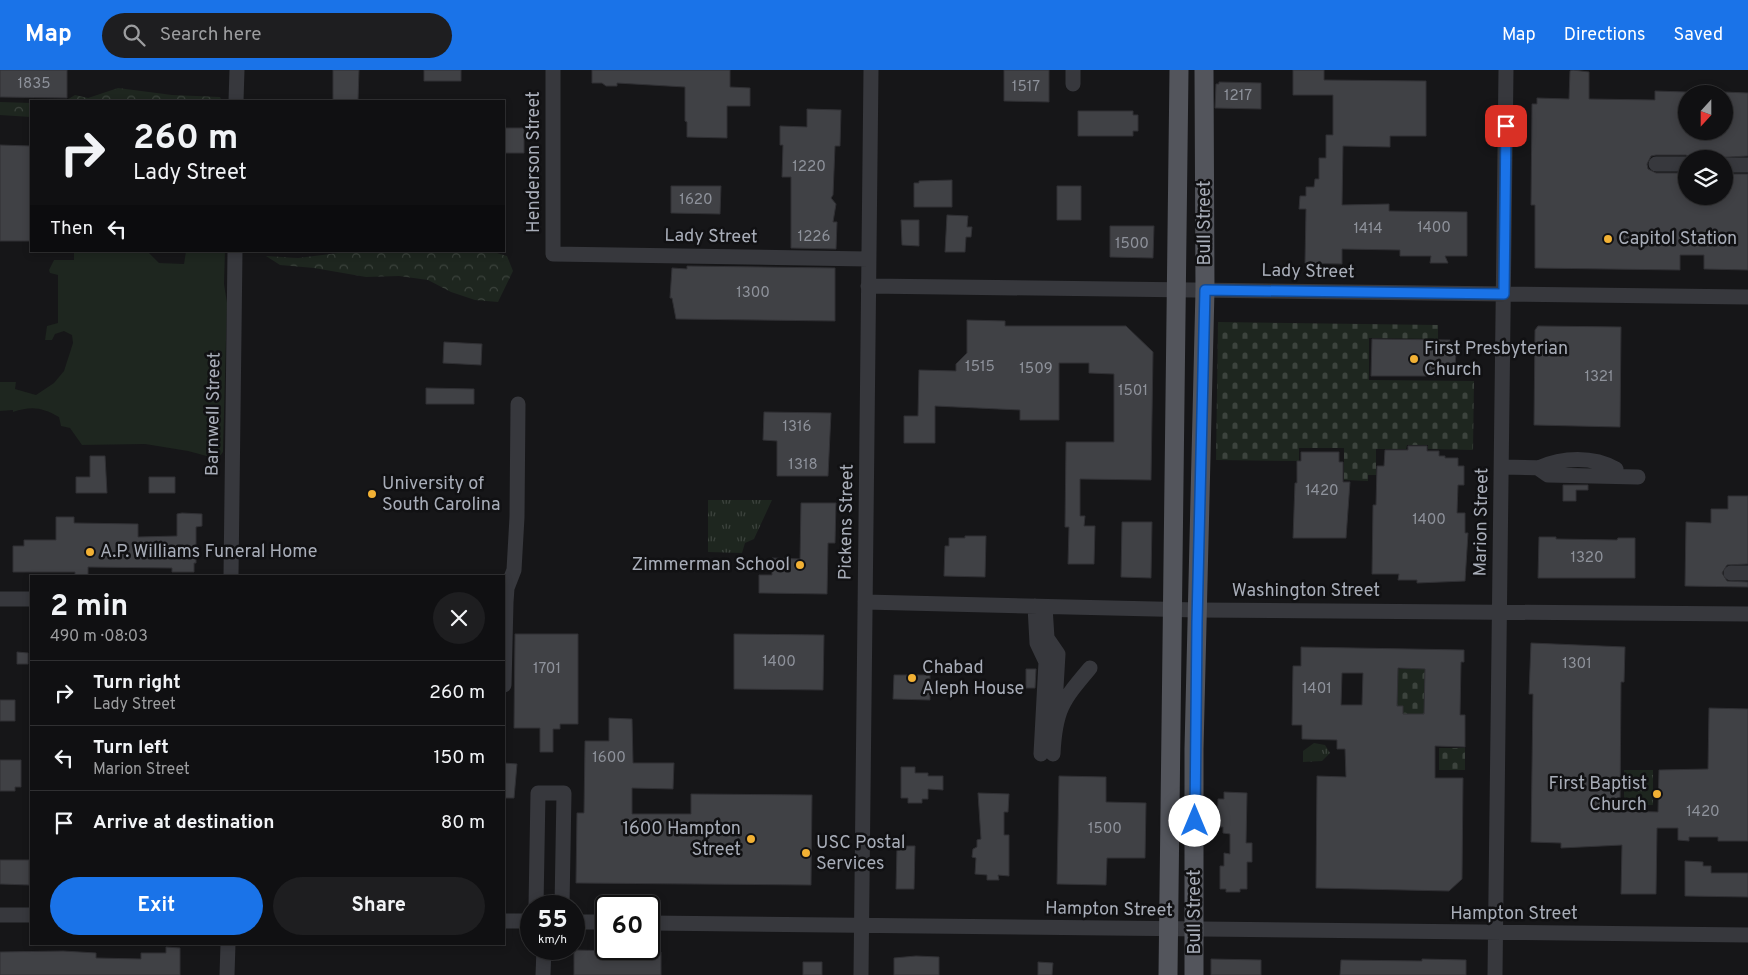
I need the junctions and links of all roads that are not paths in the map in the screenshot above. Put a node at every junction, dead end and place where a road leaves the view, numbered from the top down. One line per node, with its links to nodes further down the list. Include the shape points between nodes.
1 (236, 70): 7 (street)
2 (553, 70): 13 (street, Henderson Street)
3 (871, 70): 14 (street, Pickens Street)
4 (1179, 70): 16 (main road, Bull Street)
5 (1204, 70): 17 (main road, Bull Street)
6 (1506, 70): 18 (street, Marion Street)
7 (236, 100)
8 (1656, 164): 9 (street)
9 (1678, 164)
10 (1733, 165): 11 (street)
11 (1748, 165)
12 (235, 252): 25 (street, Barnwell Street)
13 (553, 254): 14 (street, Lady Street)
14 (868, 259): 15 (street, Pickens Street)
15 (868, 286): 16 (street, Lady Street); 29 (street, Pickens Street)
16 (1175, 290): 17 (street, Lady Street); 31 (main road, Bull Street)
17 (1205, 290): 18 (street, Lady Street); 32 (main road, Bull Street)
18 (1504, 294): 19 (street, Lady Street); 21 (street, Marion Street)
19 (1748, 297)
20 (518, 404): 28 (street, via 515,555)
21 (1502, 467): 22 (street); 33 (street, Marion Street)
22 (1543, 471): 22 (street, via 1616,469 1638,477)
23 (1748, 564): 24 (street, via 1731,568)
24 (1748, 573)
25 (232, 575)
26 (0, 599): 27 (street)
27 (30, 599)
28 (505, 602)
29 (865, 602): 30 (street, Washington Street); 44 (street, Pickens Street)
30 (1043, 607): 31 (street, Washington Street); 36 (street, via 1053,637 1064,651); 36 (street, via 1047,638 1058,654 1048,750)
31 (1173, 609): 32 (street, Washington Street); 45 (main road, Bull Street)
32 (1197, 610): 33 (street, Washington Street); 46 (main road, Bull Street)
33 (1500, 610): 34 (street, Washington Street); 47 (street, Marion Street)
34 (1748, 614)
35 (1090, 668): 36 (street)
36 (1063, 700)
37 (536, 895): 38 (street, via 538,793 564,793)
38 (562, 895)
39 (0, 915): 40 (street)
40 (30, 915)
41 (505, 921): 42 (street)
42 (520, 921)
43 (660, 923): 44 (street, Hampton Street)
44 (862, 925): 45 (street, Hampton Street); 53 (street, Pickens Street)
45 (1168, 929): 46 (street, Hampton Street); 54 (main road, Bull Street)
46 (1195, 929): 47 (street, Hampton Street); 55 (main road, Bull Street)
47 (1496, 933): 48 (street, Hampton Street); 56 (street, Marion Street)
48 (1748, 935)
49 (228, 945): 51 (street)
50 (544, 960): 52 (street)
51 (227, 975)
52 (543, 975)
53 (861, 975)
54 (1168, 975)
55 (1194, 975)
56 (1496, 975)

